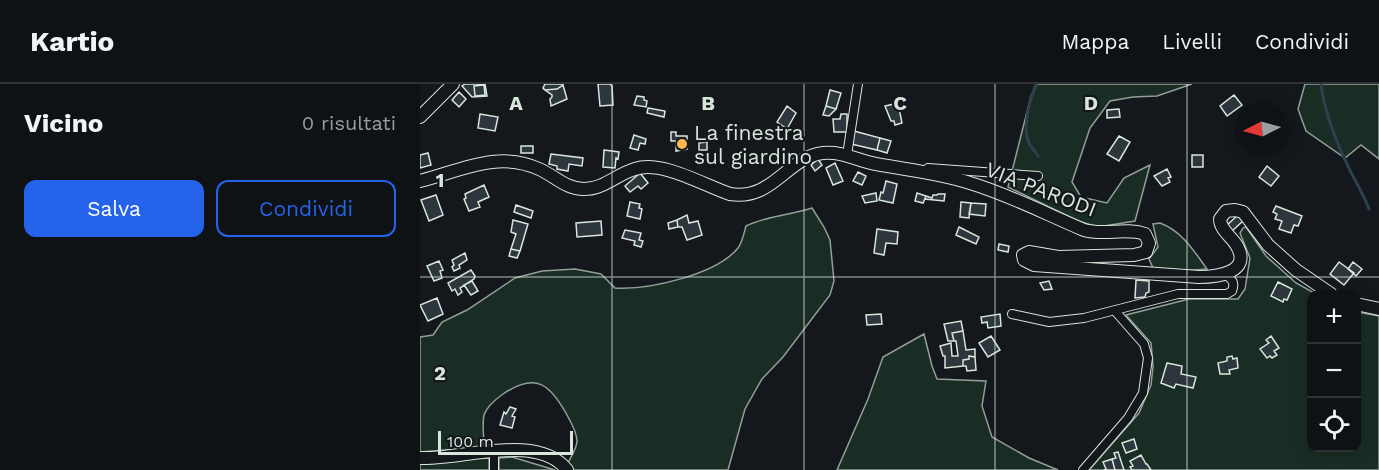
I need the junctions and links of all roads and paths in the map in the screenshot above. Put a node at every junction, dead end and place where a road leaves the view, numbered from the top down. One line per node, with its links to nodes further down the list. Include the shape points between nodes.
1 (453, 84): 3 (street)
2 (858, 84): 4 (street)
3 (420, 117)
4 (848, 155): 5 (street, VIA PARODI, via 873,164); 7 (street, VIA PARODI, via 823,153 805,159 766,187 740,195 650,166 628,171 600,187 568,186 540,169 504,160)
5 (908, 168): 6 (street); 8 (street, VIA PARODI, via 969,182 1090,232 1142,233 1149,243 1143,254 1024,254 1023,258 1031,264 1199,277)
6 (1038, 176)
7 (420, 181)
8 (1226, 275): 9 (street, via 1236,267 1240,255 1220,219 1226,211 1235,210 1243,212 1268,245); 12 (street, via 1234,286 1227,294 1178,294)
9 (1324, 290)
10 (1361, 305): 11 (street)
11 (1379, 309)
12 (1115, 310): 13 (street, via 1049,322); 18 (street, via 1144,345 1148,358 1143,393 1128,418)
13 (1012, 314)
14 (494, 451): 15 (street); 16 (street); 17 (street, via 536,452 555,459)
15 (420, 458)
16 (494, 470)
17 (567, 470)
18 (1083, 470)

